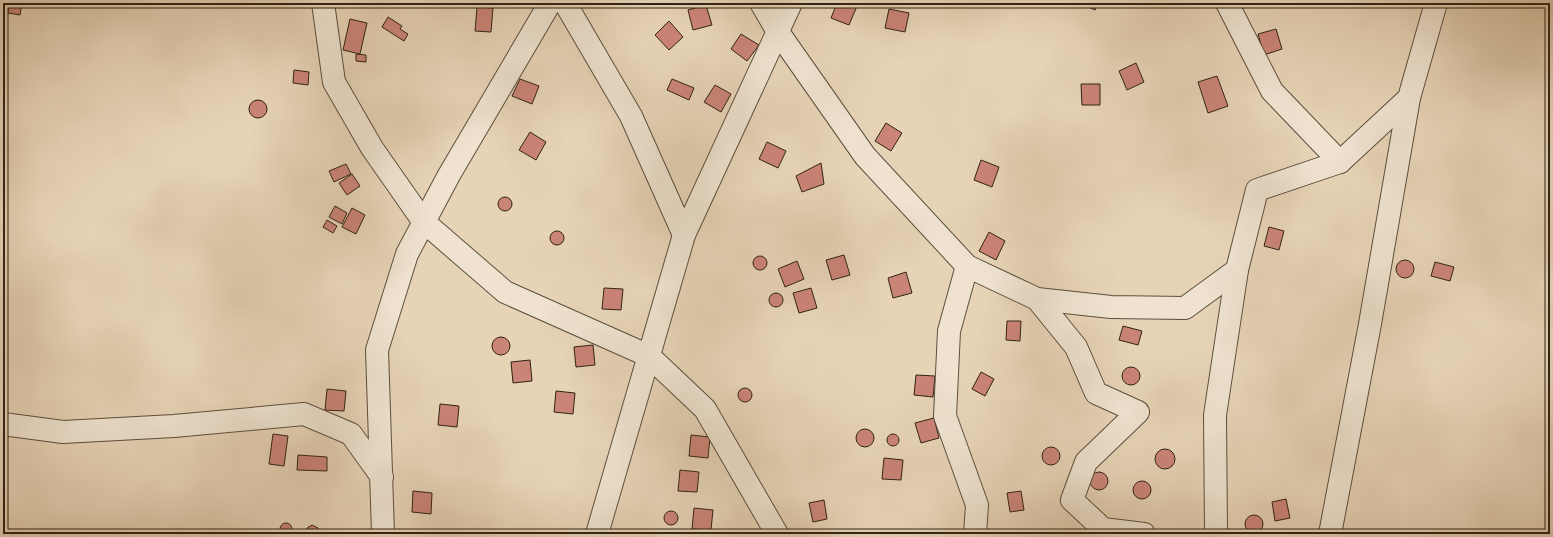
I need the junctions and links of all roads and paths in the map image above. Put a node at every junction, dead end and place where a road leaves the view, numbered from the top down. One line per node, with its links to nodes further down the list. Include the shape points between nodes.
1 (323, 3): 11 (street, via 334,82 372,148)
2 (550, 3): 11 (street)
3 (565, 3): 12 (street, via 631,116)
4 (761, 3): 8 (street)
5 (791, 3): 8 (street)
6 (1227, 3): 10 (street, via 1272,92)
7 (1436, 3): 9 (street)
8 (778, 32): 12 (street); 13 (street, via 865,156)
9 (1408, 98): 10 (street); 25 (street, via 1370,324)
10 (1340, 162): 14 (street, via 1257,190)
11 (423, 221): 16 (street, via 505,292); 18 (street, via 407,254 377,350)
12 (684, 234): 16 (street)
13 (967, 266): 15 (street); 22 (street, via 949,331 945,416 977,505)
14 (1237, 270): 15 (street, via 1185,308 1111,307); 24 (street, via 1215,415)
15 (1037, 299): 23 (street, via 1076,347 1096,393 1138,412 1086,462 1072,500 1103,529)
16 (649, 356): 20 (street); 21 (street, via 705,409)
17 (3, 424): 18 (street, via 63,432 174,426 304,414 351,434)
18 (382, 477): 19 (street)
19 (383, 534)
20 (597, 534)
21 (777, 534)
22 (975, 534)
23 (1144, 534)
24 (1216, 534)
25 (1330, 534)

